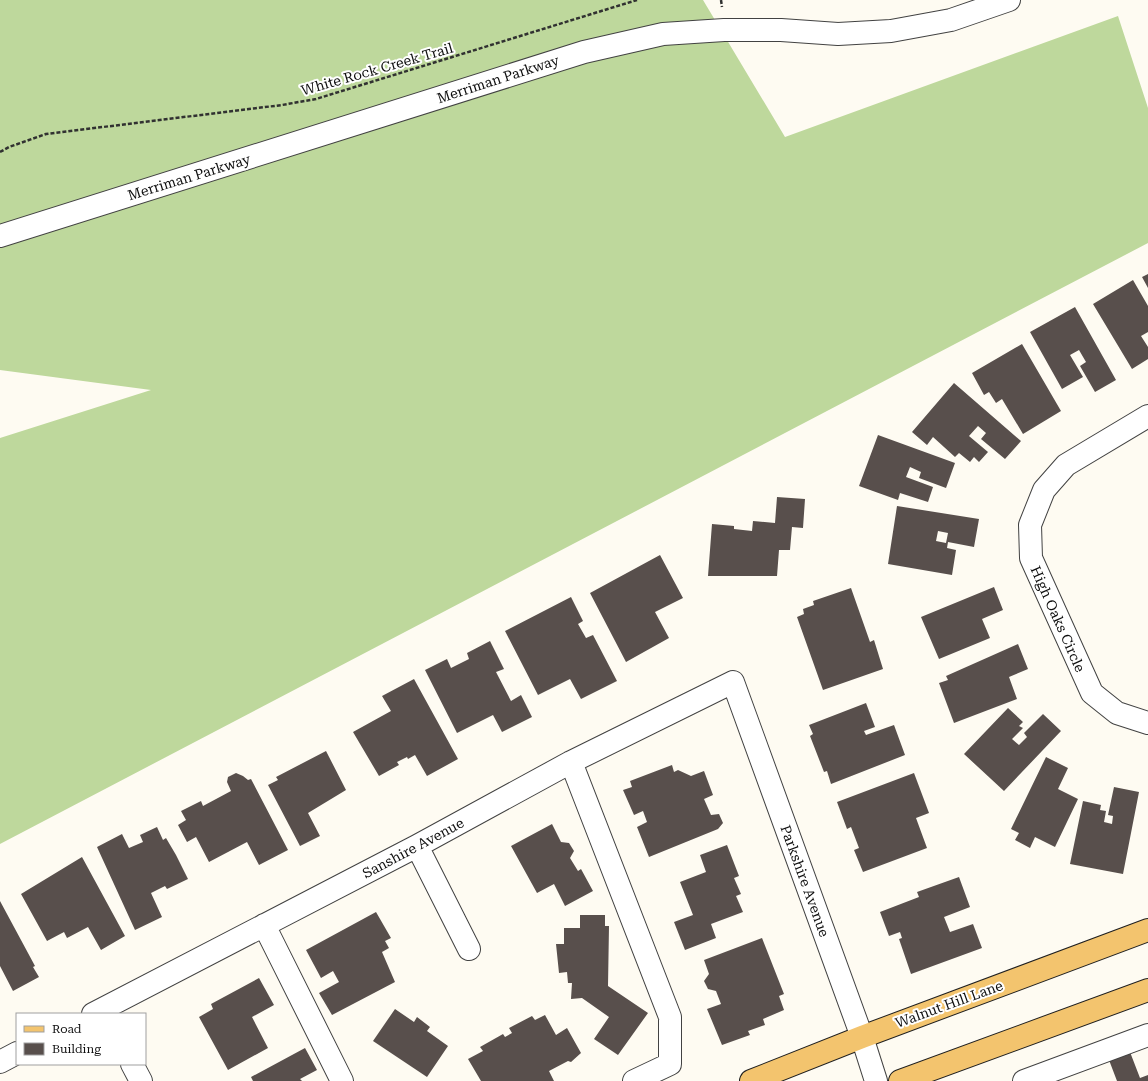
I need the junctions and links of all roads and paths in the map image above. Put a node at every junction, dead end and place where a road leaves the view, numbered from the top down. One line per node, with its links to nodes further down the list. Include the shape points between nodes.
1 (637, 0): 3 (path, White Rock Creek Trail, via 316,99 46,134)
2 (1009, 0): 4 (street, Merriman Parkway, via 951,20 891,31 838,34 781,30 716,30 663,34 584,52)
3 (0, 152)
4 (0, 236)
5 (1148, 416): 7 (street, High Oaks Circle, via 1066,465 1044,490 1030,525 1032,558 1092,693 1117,713)
6 (733, 682): 8 (street, Sanshire Avenue); 16 (street, Parkshire Avenue)
7 (1148, 723)
8 (571, 762): 9 (street, Sanshire Avenue); 22 (street, via 670,1017 670,1064)
9 (417, 846): 10 (street, Sanshire Avenue); 12 (street)
10 (264, 925): 14 (street, Sanshire Avenue); 21 (street)
11 (1148, 930): 16 (main road, Walnut Hill Lane)
12 (469, 949)
13 (1148, 990): 25 (main road)
14 (101, 1012)
15 (1148, 1035): 26 (street)
16 (862, 1036): 23 (main road, Walnut Hill Lane); 24 (street, Parkshire Avenue)
17 (16, 1054): 18 (street)
18 (0, 1062)
19 (133, 1065): 20 (street)
20 (141, 1081)
21 (342, 1081)
22 (634, 1081)
23 (751, 1081)
24 (876, 1081)
25 (900, 1081)
26 (1024, 1081)

